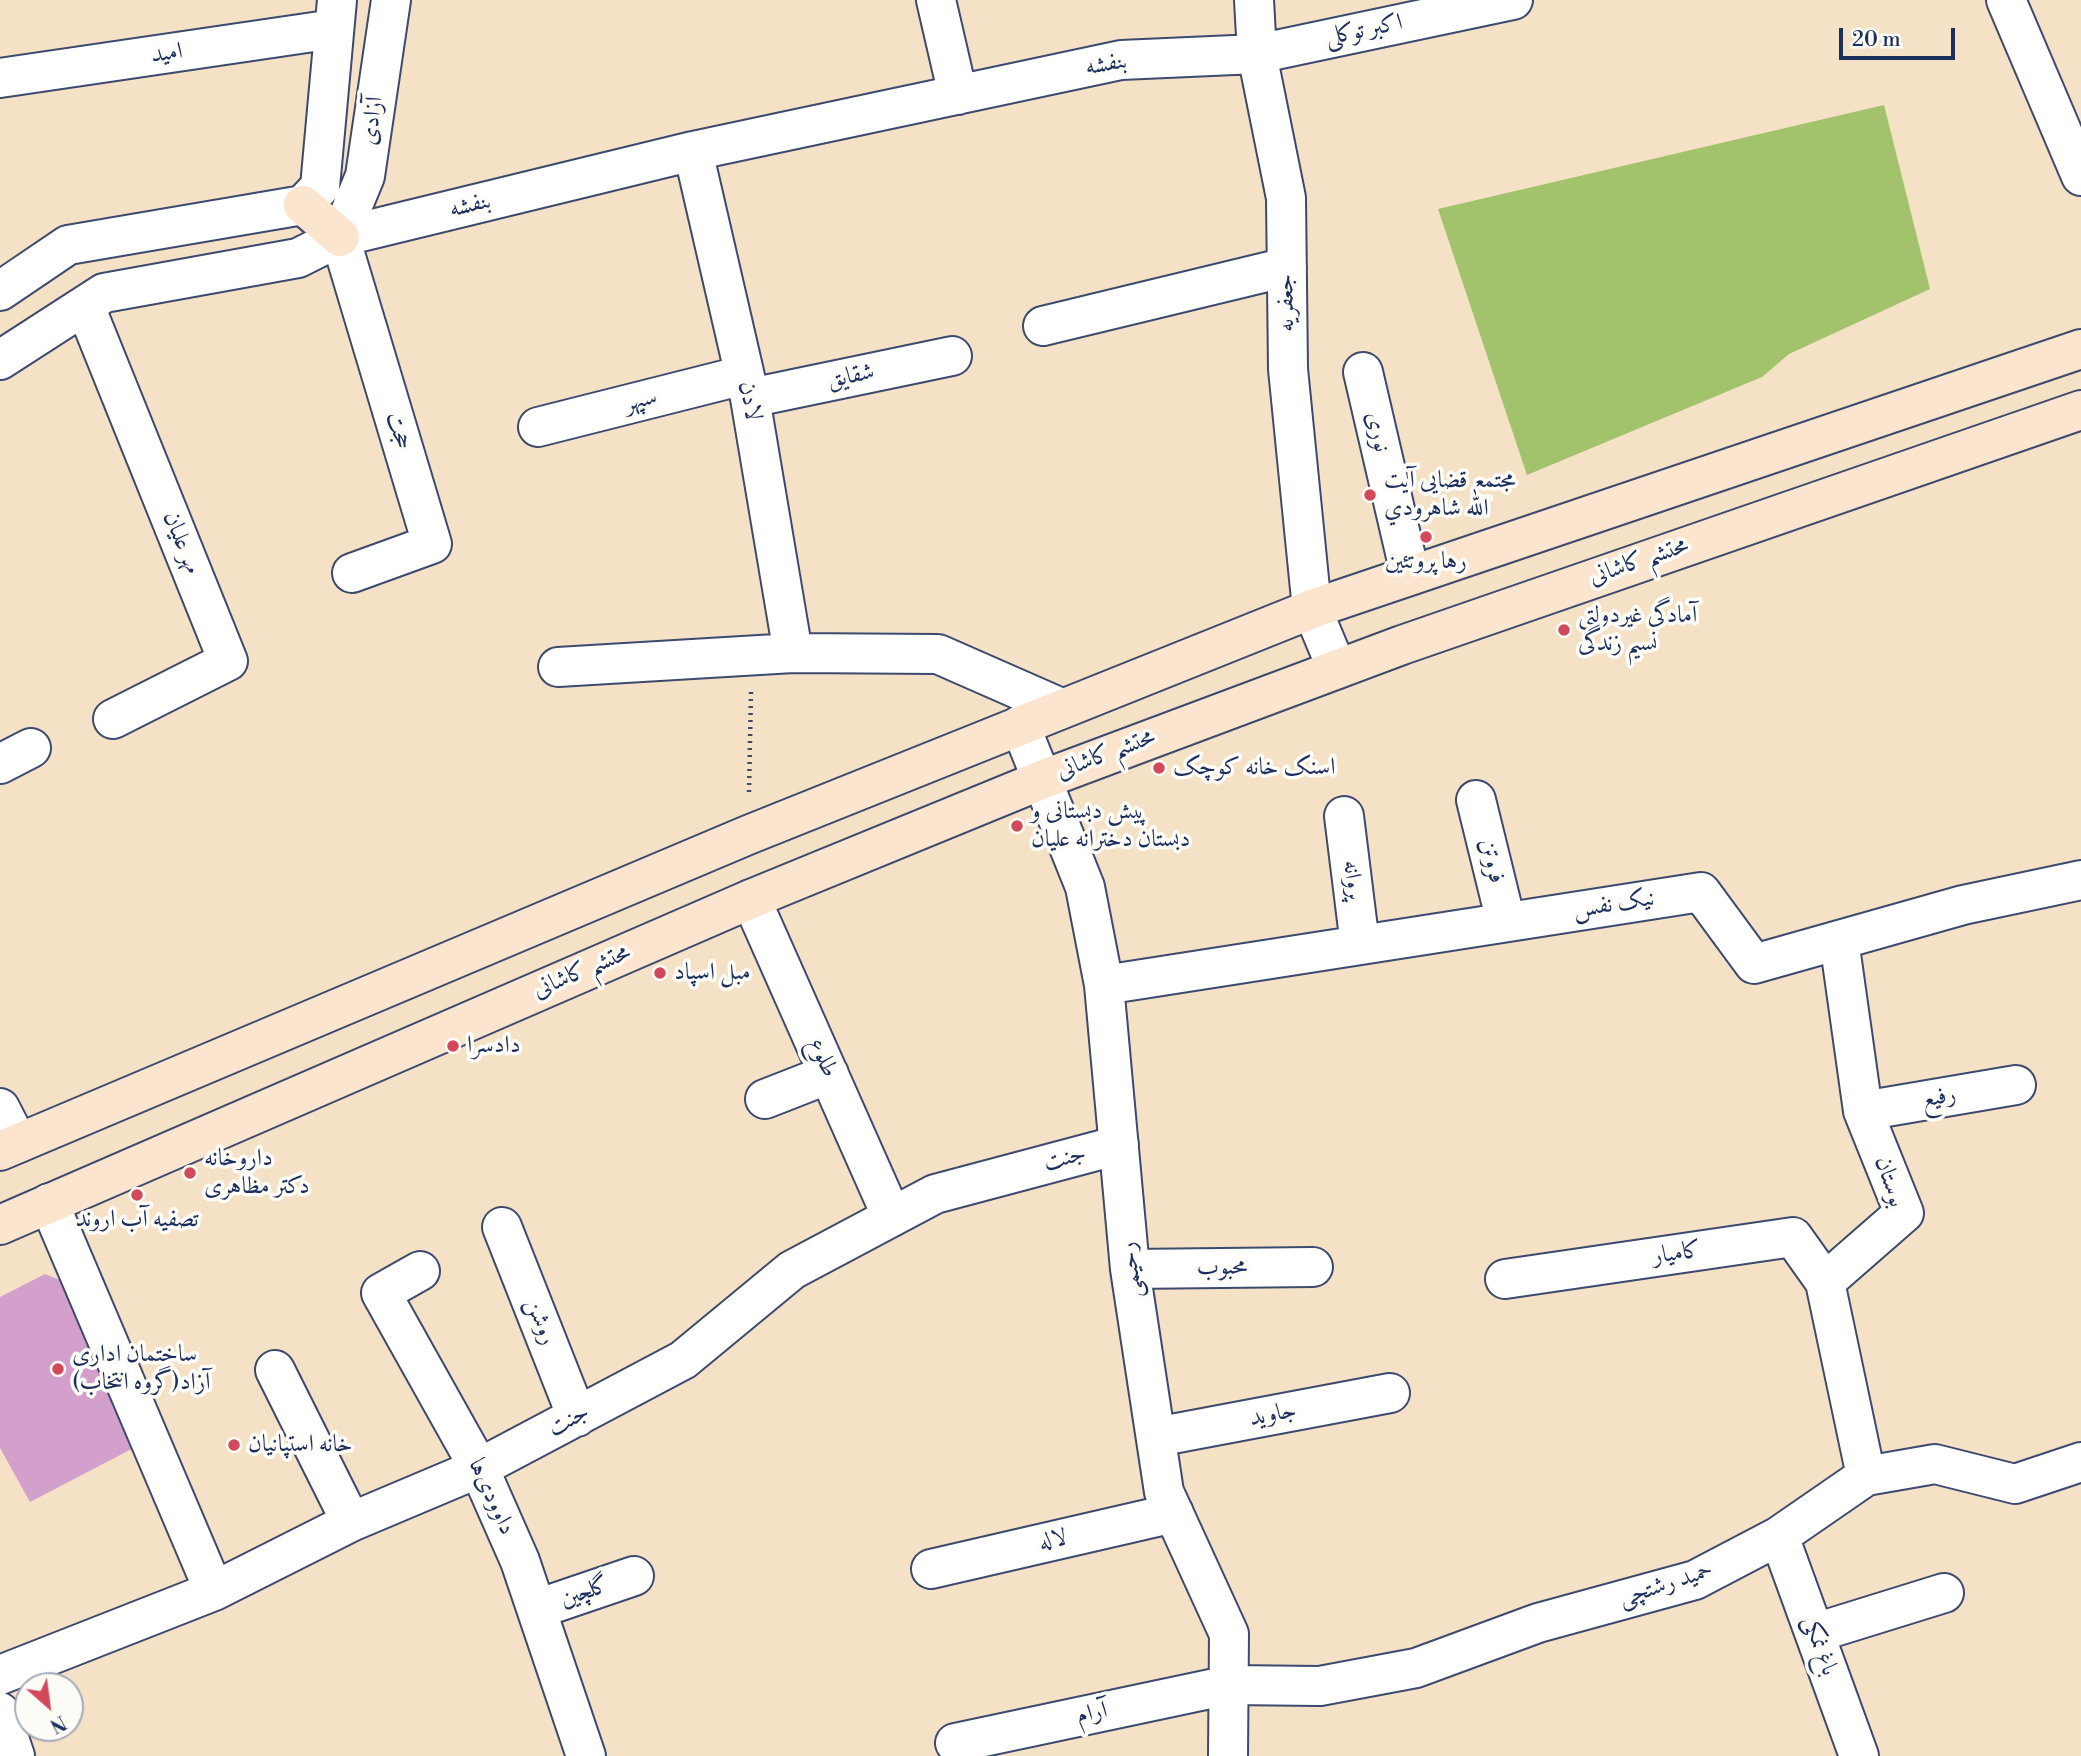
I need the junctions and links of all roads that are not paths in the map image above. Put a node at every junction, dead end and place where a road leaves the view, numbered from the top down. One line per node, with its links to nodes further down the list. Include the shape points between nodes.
1 (391, 0): 13 (street, آزادی, via 365,176)
2 (936, 0): 9 (street)
3 (1254, 0): 7 (street, جعفریه)
4 (1513, 0): 7 (street, اکبر توکلی)
5 (2006, 0): 11 (street)
6 (335, 14): 8 (street, امید); 12 (street, آزادی, via 320,187)
7 (1257, 54): 9 (street, بنفشه, via 1121,60); 14 (street, جعفریه, via 1286,198)
8 (0, 78)
9 (958, 95): 10 (street, بنفشه)
10 (693, 151): 13 (street, بنفشه); 22 (street, لادن)
11 (2081, 177)
12 (303, 205): 13 (main road); 15 (street, via 68,246)
13 (340, 237): 16 (street, بنفشه, via 298,258 104,293); 25 (street, حجت, via 432,544)
14 (1287, 267): 17 (street); 27 (street, جعفریه, via 1288,369)
15 (0, 290)
16 (85, 306): 20 (street, بنفشه); 32 (street, مهر علیان, via 228,662)
17 (1043, 326)
18 (2077, 345): 26 (main road)
19 (952, 356): 22 (street, شقایق)
20 (0, 359)
21 (1363, 372): 26 (street, نوری)
22 (747, 387): 24 (street, سپهر); 28 (street, لادن)
23 (2081, 410): 30 (main road, محتشم کاشانی)
24 (538, 427)
25 (352, 573)
26 (1410, 574): 27 (main road)
27 (1312, 609): 30 (street, جعفریه); 31 (main road)
28 (793, 653): 29 (street); 31 (street, via 938,654)
29 (558, 667)
30 (1337, 669): 34 (main road, محتشم کاشانی)
31 (1061, 708): 33 (main road)
32 (113, 719)
33 (1020, 725): 34 (street, رحیمی); 49 (main road)
34 (1044, 779): 38 (main road, محتشم کاشانی); 42 (street, رحیمی, via 1086,887)
35 (1476, 800): 39 (street, فروتن)
36 (1344, 816): 41 (street, پروانه)
37 (2081, 880): 40 (street, نیک نفس, via 1963,905)
38 (751, 899): 43 (street, طلوع); 50 (main road, محتشم کاشانی)
39 (1506, 922): 40 (street, نیک نفس, via 1701,892 1754,964); 41 (street, نیک نفس)
40 (1839, 940): 47 (street, بوستان)
41 (1360, 945): 42 (street, نیک نفس)
42 (1104, 985): 48 (street, رحیمی)
43 (829, 1074): 45 (street); 51 (street, طلوع)
44 (2016, 1085): 47 (street, رفیع)
45 (765, 1099)
46 (0, 1108): 49 (street)
47 (1863, 1111): 58 (street, بوستان, via 1904,1213)
48 (1119, 1145): 51 (street, جنت, via 935,1194); 55 (street, رحیمی)
49 (9, 1147)
50 (49, 1203): 52 (main road, محتشم کاشانی); 71 (street)
51 (892, 1217): 61 (street, جنت, via 792,1270 683,1360)
52 (0, 1225)
53 (502, 1227): 61 (street, روشن)
54 (1313, 1267): 55 (street, محبوب)
55 (1130, 1269): 62 (street, رحیمی)
56 (420, 1271): 63 (street, داوودی‌ها, via 381,1293)
57 (1505, 1279): 58 (street, کامیار, via 1793,1237)
58 (1825, 1282): 65 (street)
59 (275, 1370): 67 (street)
60 (1390, 1393): 62 (street, جاوید)
61 (577, 1417): 63 (street, جنت)
62 (1156, 1437): 66 (street, رحیمی, via 1164,1492)
63 (479, 1468): 67 (street, جنت); 73 (street, داوودی‌ها)
64 (2077, 1475): 65 (street, حمید رشتچی, via 2015,1485 1935,1464)
65 (1866, 1476): 68 (street, حمید رشتچی)
66 (1174, 1513): 69 (street, لاله); 76 (street, رحیمی, via 1230,1634)
67 (351, 1522): 71 (street, جنت)
68 (1779, 1536): 74 (street, باغ نمکی); 76 (street, حمید رشتچی, via 1695,1580 1538,1623 1416,1668 1320,1686)
69 (931, 1569)
70 (634, 1576): 73 (street, گلچین)
71 (214, 1591): 75 (street, جنت)
72 (1944, 1593): 74 (street)
73 (537, 1609): 80 (street, داوودی‌ها)
74 (1815, 1633): 82 (street, باغ نمکی)
75 (0, 1675)
76 (1229, 1685): 78 (street, آرام); 81 (street, رحیمی)
77 (0, 1712): 79 (street)
78 (955, 1743)
79 (15, 1756)
80 (586, 1756)
81 (1228, 1756)
82 (1859, 1756)

